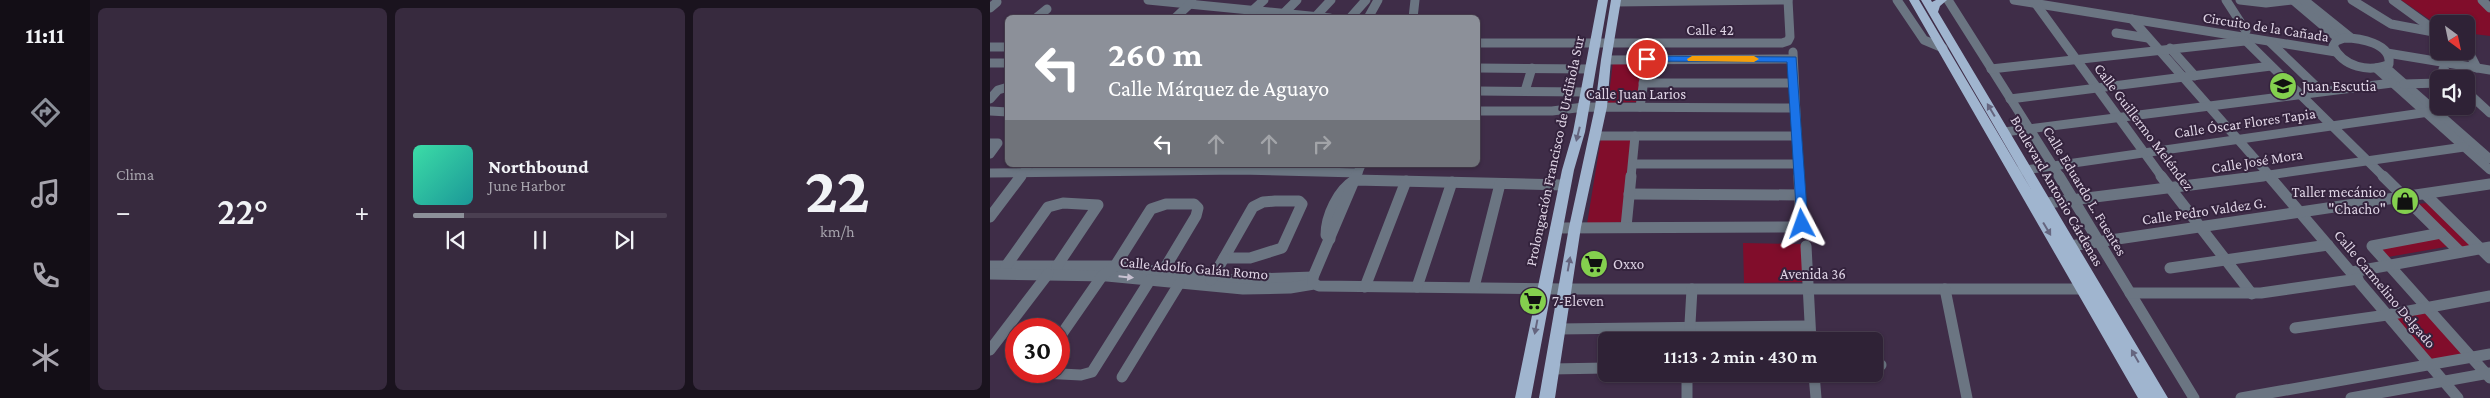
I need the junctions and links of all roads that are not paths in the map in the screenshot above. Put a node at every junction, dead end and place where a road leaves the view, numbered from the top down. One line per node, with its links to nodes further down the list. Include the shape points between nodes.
1 (1148, 0): 2 (street)
2 (1159, 0): 29 (street)
3 (1231, 0): 30 (street)
4 (1264, 0): 34 (street)
5 (1297, 0): 35 (street)
6 (1331, 0): 39 (street)
7 (1366, 0): 40 (street)
8 (1378, 0): 41 (street)
9 (1415, 0): 42 (street)
10 (1603, 0): 55 (main road, Prolongación Francisco de Urdiñola Sur)
11 (1788, 0): 26 (street); 56 (street, Calle 42, via 1788,41)
12 (1897, 0): 44 (street)
13 (1914, 0): 43 (main road, Boulevard Antonio Cárdenas)
14 (1924, 0): 43 (main road, via 1921,4)
15 (1942, 0): 43 (main road)
16 (1948, 0): 75 (street, Calle Eduardo L. Fuentes)
17 (2014, 0): 27 (street, Circuito de la Cañada)
18 (2052, 0): 49 (street, Circuito de la Cañada)
19 (2226, 0): 49 (street)
20 (2240, 0): 21 (street, via 2266,3)
21 (2293, 0): 52 (street)
22 (2304, 0): 51 (street)
23 (2352, 0): 47 (street, via 2391,24)
24 (2393, 0): 46 (street)
25 (2482, 0): 32 (street)
26 (1616, 1): 56 (main road, Prolongación Francisco de Urdiñola Sur)
27 (2034, 1): 45 (street, Circuito de la Cañada); 65 (street, Calle Guillermo Meléndez)
28 (998, 2): 31 (street)
29 (1193, 2): 30 (street); 37 (street)
30 (1223, 7): 34 (street)
31 (990, 8)
32 (2490, 8)
33 (1047, 9): 36 (street)
34 (1253, 10): 35 (street)
35 (1284, 13): 38 (street)
36 (1040, 15)
37 (1179, 15)
38 (1305, 15)
39 (1317, 15)
40 (1353, 15)
41 (1370, 15)
42 (1413, 15)
43 (1927, 17): 44 (street); 59 (main road, Boulevard Antonio Cárdenas); 112 (main road, Boulevard Antonio Cárdenas, one-way to 43)
44 (1908, 18): 59 (street, via 1924,40)
45 (2132, 19): 49 (street, Circuito de la Cañada); 50 (street, Calle Carmelino Delgado)
46 (2430, 27)
47 (2430, 31)
48 (2116, 33): 50 (street)
49 (2245, 37): 53 (street, Circuito de la Cañada); 60 (street); 61 (street, Circuito de la Cañada); 70 (street)
50 (2148, 38): 62 (street, Calle Carmelino Delgado)
51 (2350, 38): 52 (street); 67 (street, via 2367,41)
52 (2340, 39): 61 (street)
53 (2270, 42): 61 (street, Circuito de la Cañada); 90 (street)
54 (1480, 43): 55 (street, Calle 42)
55 (1594, 43): 56 (street, Calle 42); 74 (main road, Prolongación Francisco de Urdiñola Sur)
56 (1609, 43): 64 (main road, Prolongación Francisco de Urdiñola Sur)
57 (1005, 46): 58 (street)
58 (990, 47)
59 (1943, 48): 131 (main road, Boulevard Antonio Cárdenas)
60 (2170, 48): 62 (street); 78 (street)
61 (2334, 49): 67 (street, via 2348,62)
62 (2159, 50): 65 (street); 80 (street, Calle Carmelino Delgado)
63 (1647, 59): 64 (street); 81 (street); 84 (street, via 1793,56)
64 (1606, 60): 98 (main road, Prolongación Francisco de Urdiñola Sur)
65 (2075, 60): 75 (street); 87 (street, Calle Guillermo Meléndez)
66 (2473, 60): 73 (street)
67 (2385, 62): 73 (street); 76 (street); 82 (street); 85 (street)
68 (990, 63): 69 (street)
69 (1005, 63)
70 (2272, 66): 78 (street); 92 (street)
71 (1480, 68): 72 (street)
72 (1532, 68): 74 (street); 89 (street)
73 (2477, 68): 77 (street)
74 (1590, 69): 91 (main road, Prolongación Francisco de Urdiñola Sur)
75 (1992, 69): 94 (street, Calle Eduardo L. Fuentes)
76 (2443, 69): 79 (street)
77 (2490, 70)
78 (2195, 76): 80 (street)
79 (2490, 77)
80 (2183, 78): 87 (street); 96 (street, Calle Carmelino Delgado)
81 (1643, 83): 84 (street); 99 (street)
82 (2392, 83): 90 (street); 105 (street)
83 (2430, 83): 85 (street)
84 (1793, 84): 101 (street)
85 (2404, 84): 100 (street)
86 (1005, 88): 93 (street)
87 (2096, 88): 94 (street); 109 (street, Calle Guillermo Meléndez)
88 (1480, 91): 89 (street)
89 (1525, 91): 91 (street)
90 (2321, 91): 92 (street)
91 (1586, 92): 97 (main road, Prolongación Francisco de Urdiñola Sur)
92 (2300, 94): 96 (street); 110 (street)
93 (990, 99)
94 (2010, 99): 111 (street, Calle Eduardo L. Fuentes)
95 (2475, 99): 107 (street)
96 (2207, 106): 109 (street); 116 (street, Calle Carmelino Delgado)
97 (1584, 107): 98 (street, Calle Juan Larios); 103 (street, Calle Juan Larios, via 1552,111); 140 (main road, Prolongación Francisco de Urdiñola Sur, one-way to 140)
98 (1601, 107): 99 (street, Calle Juan Larios); 113 (main road, Prolongación Francisco de Urdiñola Sur)
99 (1640, 107): 101 (street, Calle Juan Larios)
100 (2430, 107)
101 (1795, 108): 115 (street)
102 (990, 111): 104 (street)
103 (1480, 111)
104 (1005, 112)
105 (2426, 113): 106 (street, Calle Óscar Flores Tapia); 110 (street, Calle Óscar Flores Tapia); 118 (street)
106 (2430, 113)
107 (2490, 113)
108 (2439, 115): 121 (street)
109 (2117, 118): 111 (street); 119 (street, Calle Guillermo Meléndez)
110 (2332, 126): 116 (street, Calle Óscar Flores Tapia); 122 (street)
111 (2030, 129): 112 (street); 125 (street, Calle Eduardo L. Fuentes)
112 (2004, 132): 131 (main road, Boulevard Antonio Cárdenas)
113 (1594, 136): 114 (street); 151 (main road, Prolongación Francisco de Urdiñola Sur)
114 (1636, 136): 115 (street); 123 (street)
115 (1797, 136): 124 (street)
116 (2237, 138): 119 (street, Calle Óscar Flores Tapia); 135 (street, Calle Carmelino Delgado)
117 (990, 142): 120 (street, via 998,145)
118 (2464, 147): 122 (street, Calle José Mora); 132 (street)
119 (2143, 153): 125 (street, Calle Óscar Flores Tapia); 141 (street, Calle Guillermo Meléndez)
120 (990, 154)
121 (2490, 159)
122 (2367, 160): 135 (street, Calle José Mora); 145 (street)
123 (1633, 164): 124 (street); 142 (street)
124 (1798, 164): 143 (street)
125 (2053, 165): 131 (street, Calle Óscar Flores Tapia); 146 (street, Calle Eduardo L. Fuentes)
126 (1074, 168): 127 (street); 129 (street)
127 (1195, 168): 128 (street)
128 (1242, 168): 130 (street)
129 (1026, 169): 133 (street); 148 (street); 150 (street)
130 (1324, 169): 134 (street)
131 (2020, 170): 147 (main road, Boulevard Antonio Cárdenas)
132 (2490, 170)
133 (990, 172)
134 (1358, 172): 136 (street); 177 (street)
135 (2268, 174): 141 (street, Calle José Mora); 149 (street, Calle Carmelino Delgado)
136 (1406, 181): 137 (street); 179 (street)
137 (1452, 182): 138 (street); 180 (street)
138 (1500, 184): 140 (street); 181 (street)
139 (2490, 184): 144 (street, Calle Pedro Valdez G.)
140 (1565, 185): 154 (main road, Prolongación Francisco de Urdiñola Sur)
141 (2171, 189): 146 (street, Calle José Mora); 153 (street, Calle Guillermo Meléndez)
142 (1630, 194): 143 (street); 152 (street)
143 (1800, 195): 152 (street, via 1801,227)
144 (2426, 195): 145 (street, Calle Pedro Valdez G.); 160 (street)
145 (2405, 198): 149 (street, Calle Pedro Valdez G.); 155 (street)
146 (2073, 201): 147 (street, Calle José Mora); 156 (street, Calle Eduardo L. Fuentes)
147 (2040, 204): 159 (main road, Boulevard Antonio Cárdenas); 187 (main road, Boulevard Antonio Cárdenas, one-way to 187)
148 (990, 207)
149 (2300, 212): 153 (street, Calle Pedro Valdez G.); 157 (street, Calle Carmelino Delgado)
150 (990, 216)
151 (1575, 227): 152 (street); 154 (street); 184 (main road, Prolongación Francisco de Urdiñola Sur, one-way to 151)
152 (1626, 227)
153 (2200, 227): 156 (street, Calle Pedro Valdez G.); 164 (street, Calle Guillermo Meléndez)
154 (1556, 228): 182 (main road, Prolongación Francisco de Urdiñola Sur)
155 (2441, 233): 161 (street); 168 (street, via 2372,246)
156 (2098, 242): 159 (street, Calle Pedro Valdez G.); 188 (street, Calle Eduardo L. Fuentes)
157 (2328, 245): 164 (street); 174 (street, Calle Carmelino Delgado)
158 (1806, 246): 183 (street)
159 (2070, 246): 218 (main road, Boulevard Antonio Cárdenas, one-way to 159)
160 (2485, 247): 161 (street); 163 (street)
161 (2460, 252): 168 (street)
162 (1224, 258): 162 (street, via 1250,258 1279,250 1285,245 1302,204 1299,201 1255,205); 176 (street)
163 (2490, 258)
164 (2226, 260): 169 (street); 189 (street, Calle Guillermo Meléndez)
165 (1006, 266): 166 (street, Calle Adolfo Galán Romo); 166 (street, via 1048,207 1063,203 1098,205); 171 (street, Calle Adolfo Galán Romo)
166 (1057, 266): 167 (street, Calle Adolfo Galán Romo)
167 (1115, 266): 170 (street, Calle Adolfo Galán Romo); 170 (street, via 1151,209 1166,204 1194,204 1198,208 1196,216); 173 (street)
168 (2388, 266): 174 (street); 191 (street)
169 (2170, 268)
170 (1163, 271): 176 (street, Calle Adolfo Galán Romo)
171 (991, 274): 172 (street, Calle Adolfo Galán Romo)
172 (1048, 274): 173 (street, Calle Adolfo Galán Romo); 200 (street)
173 (1102, 276): 175 (street, Calle Adolfo Galán Romo, one-way to 175); 193 (street)
174 (2355, 276): 189 (street); 192 (street, Calle Carmelino Delgado)
175 (1150, 280): 178 (street, Calle Adolfo Galán Romo); 206 (street, via 1095,369 1081,375)
176 (1211, 280): 177 (street, Calle Adolfo Galán Romo)
177 (1314, 280): 178 (street, Calle Adolfo Galán Romo, via 1260,290); 179 (street, Calle Adolfo Galán Romo, via 1319,286)
178 (1179, 284): 208 (street)
179 (1365, 287): 180 (street, Calle Adolfo Galán Romo)
180 (1417, 287): 181 (street, Calle Adolfo Galán Romo)
181 (1474, 287): 182 (street, Calle Adolfo Galán Romo)
182 (1544, 288): 184 (street, Avenida 36); 212 (main road, Prolongación Francisco de Urdiñola Sur, one-way to 212)
183 (1808, 288): 185 (street, Avenida 36); 186 (street, Avenida 36); 195 (street)
184 (1565, 289): 185 (street, Avenida 36); 197 (main road, Prolongación Francisco de Urdiñola Sur)
185 (1692, 289): 194 (street)
186 (1945, 289): 187 (street, Avenida 36); 216 (street)
187 (2083, 289): 217 (main road, Boulevard Antonio Cárdenas)
188 (2130, 293): 189 (street); 219 (street, Calle Eduardo L. Fuentes)
189 (2252, 294)
190 (2490, 296): 191 (street)
191 (2426, 308): 192 (street); 202 (street)
192 (2387, 315): 196 (street); 203 (street, Calle Carmelino Delgado)
193 (1070, 322)
194 (1689, 326): 195 (street); 197 (street); 198 (street)
195 (1809, 326): 199 (street)
196 (2295, 328)
197 (1558, 329): 205 (main road, Prolongación Francisco de Urdiñola Sur)
198 (1689, 332)
199 (1810, 332)
200 (990, 350)
201 (2490, 354): 202 (street)
202 (2472, 358): 203 (street); 207 (street)
203 (2430, 365): 211 (street, Calle Carmelino Delgado); 220 (street)
204 (1598, 368): 205 (street)
205 (1551, 369): 213 (main road, Prolongación Francisco de Urdiñola Sur)
206 (1070, 374)
207 (2489, 375): 211 (street)
208 (1122, 377)
209 (1687, 382): 214 (street)
210 (1815, 382): 215 (street)
211 (2444, 382): 221 (street); 222 (street, Calle Carmelino Delgado)
212 (1523, 398)
213 (1547, 398)
214 (1686, 398)
215 (1816, 398)
216 (1967, 398)
217 (2146, 398)
218 (2160, 398)
219 (2194, 398)
220 (2241, 398)
221 (2350, 398)
222 (2458, 398)

